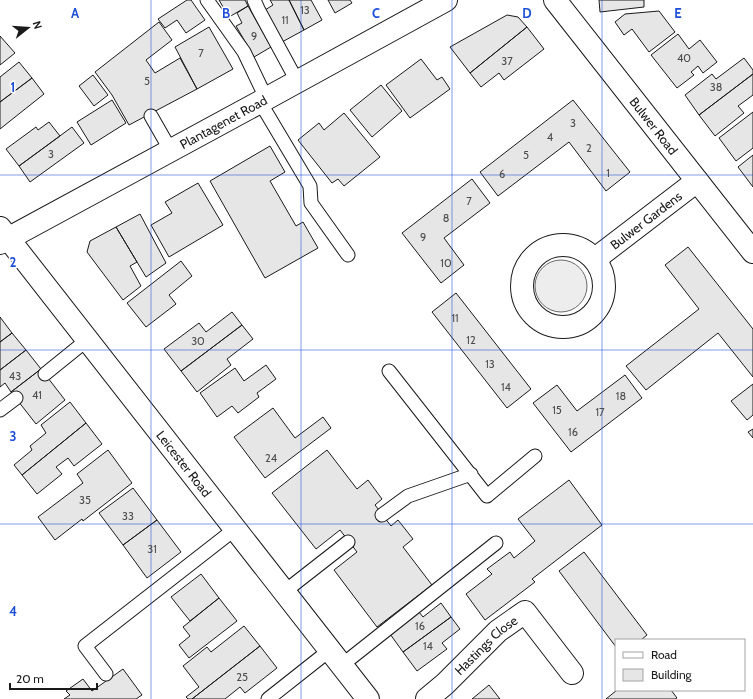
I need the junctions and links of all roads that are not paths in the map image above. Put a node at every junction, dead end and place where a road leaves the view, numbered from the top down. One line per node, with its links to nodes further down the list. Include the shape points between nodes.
1 (206, 0): 6 (lane, via 244,52)
2 (254, 0): 5 (lane)
3 (446, 0): 5 (street, Plantagenet Road)
4 (555, 0): 9 (street, Bulwer Road)
5 (297, 81): 6 (street, Plantagenet Road)
6 (263, 100): 8 (street, Plantagenet Road); 12 (lane, via 310,186 310,203)
7 (151, 116): 8 (lane)
8 (171, 151): 10 (street, Plantagenet Road)
9 (697, 181): 11 (street, Bulwer Road); 13 (street, Bulwer Gardens)
10 (3, 236): 14 (street, Leicester Road)
11 (753, 252)
12 (348, 255)
13 (595, 259)
14 (87, 340): 16 (lane); 22 (street, Leicester Road)
15 (389, 371): 20 (lane)
16 (45, 374)
17 (16, 398): 18 (lane)
18 (0, 410)
19 (535, 456): 20 (lane, via 487,496)
20 (471, 474): 21 (lane, via 408,496)
21 (382, 515)
22 (235, 529): 25 (street, Leicester Road); 28 (lane, via 85,646)
23 (348, 542): 25 (lane)
24 (496, 543): 26 (lane)
25 (284, 592): 26 (street, Leicester Road)
26 (336, 657): 29 (lane); 30 (street, Leicester Road)
27 (572, 673): 31 (street, Hastings Close, via 525,612 498,631)
28 (106, 674)
29 (268, 699)
30 (368, 699)
31 (427, 699)

